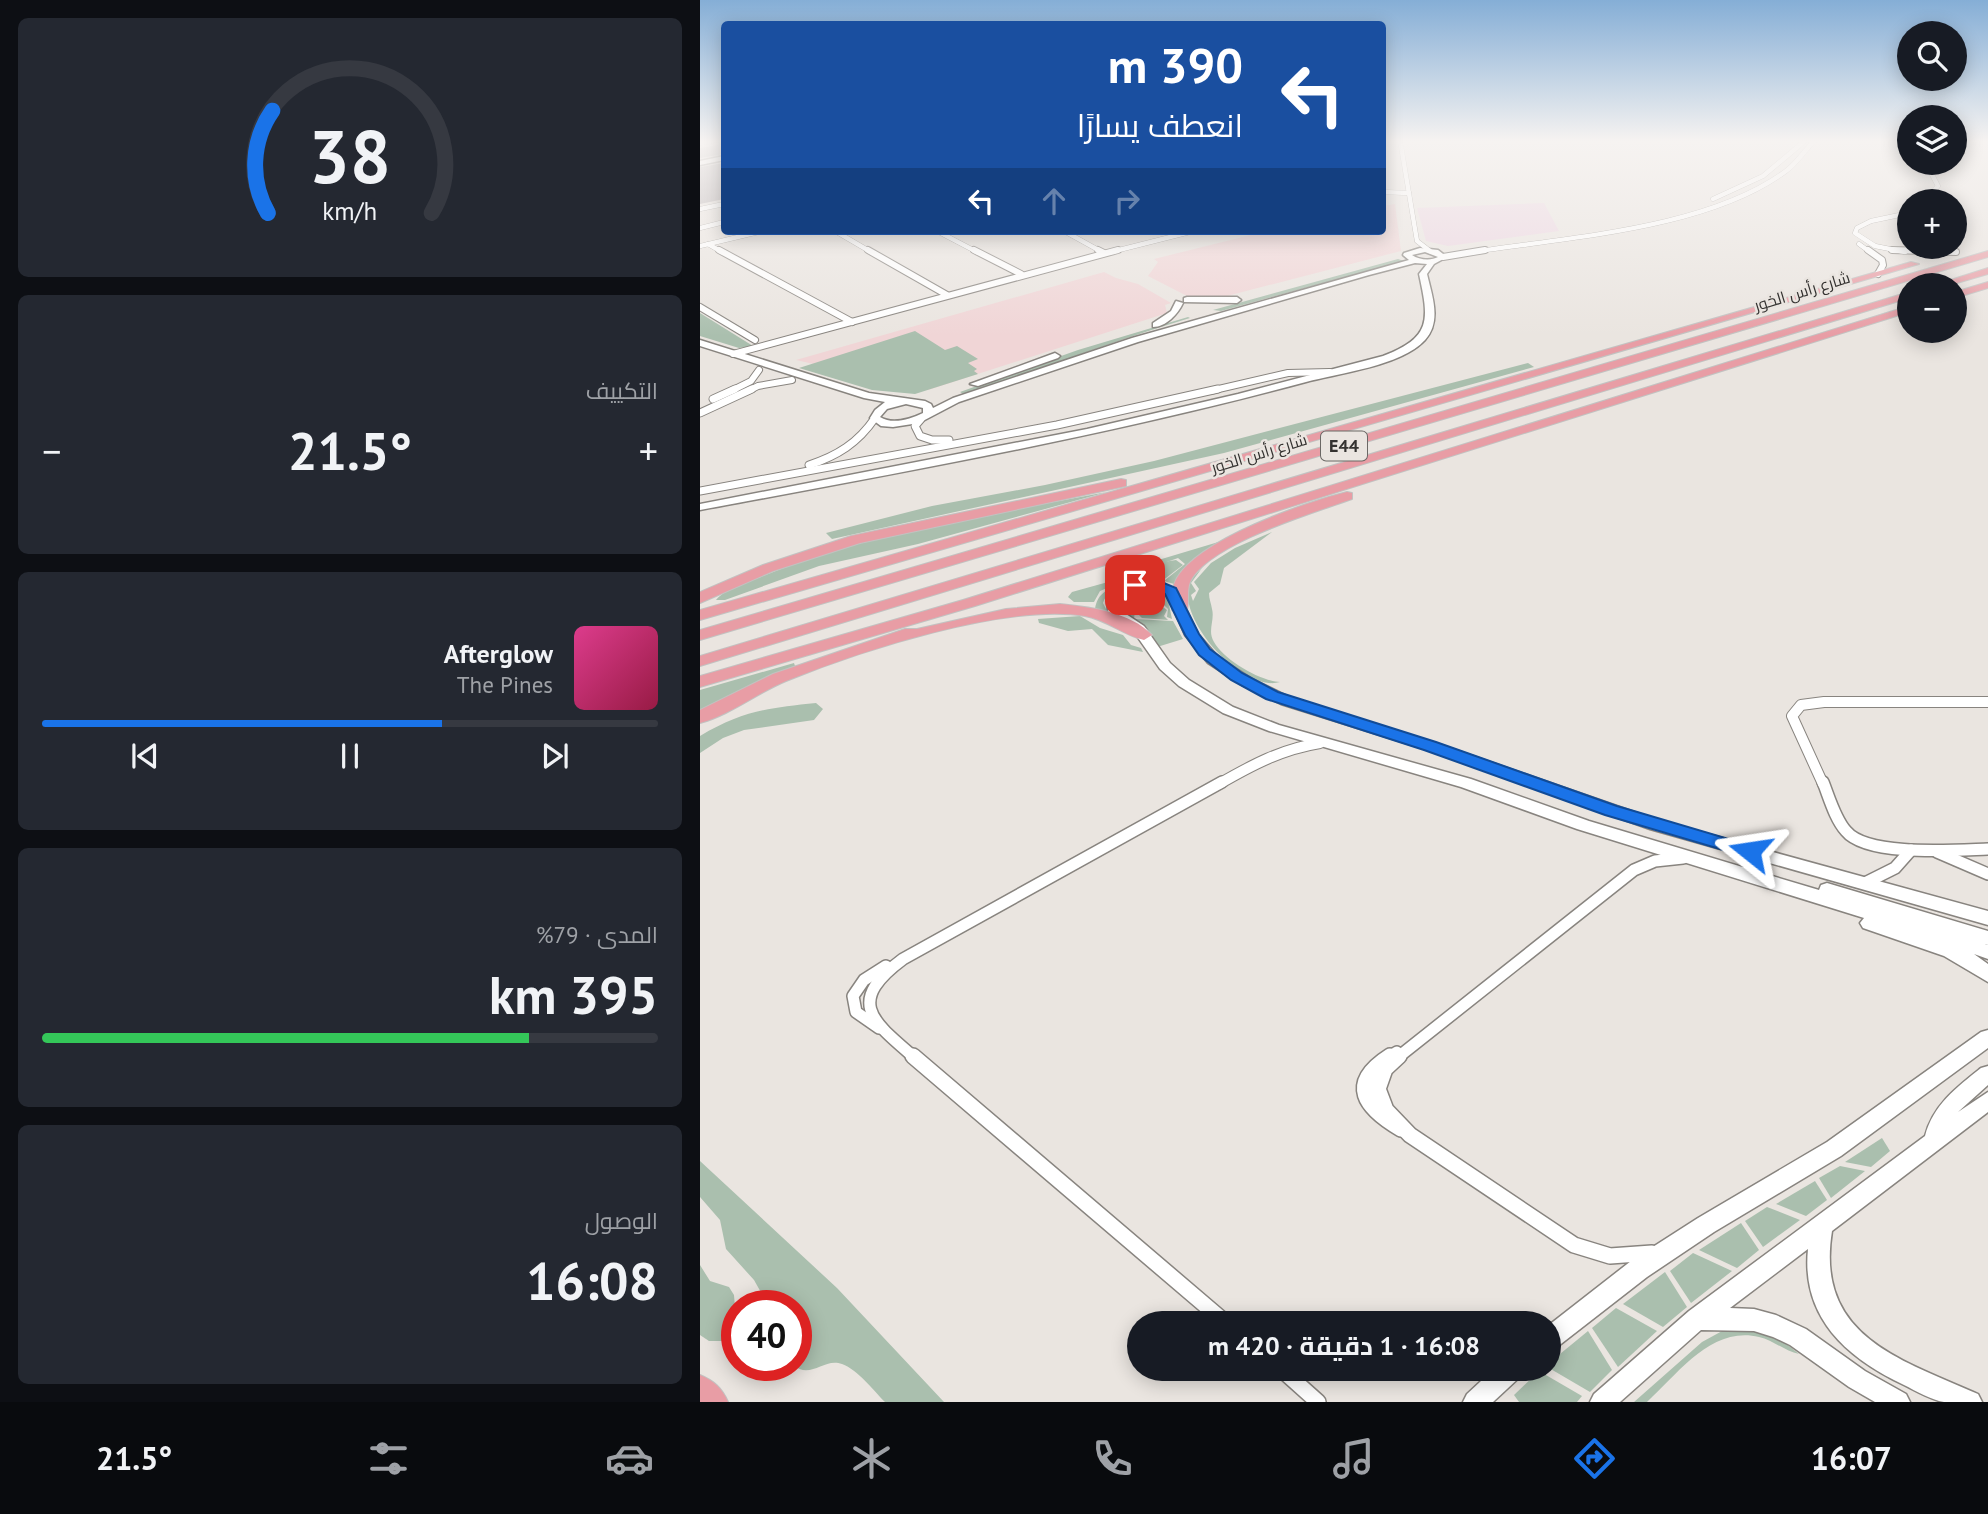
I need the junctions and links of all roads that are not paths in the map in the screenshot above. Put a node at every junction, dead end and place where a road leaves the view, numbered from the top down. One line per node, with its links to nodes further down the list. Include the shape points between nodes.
1 (717, 205): 5 (street)
2 (1411, 205): 15 (street)
3 (1694, 205): 21 (street, via 1578,233)
4 (1713, 205): 24 (street, via 1587,237)
5 (700, 209)
6 (1897, 213): 30 (street, via 1851,228 1855,240 1882,260)
7 (1897, 214): 20 (street, via 1863,224 1855,233)
8 (721, 223): 9 (street)
9 (700, 228)
10 (746, 235): 17 (street)
11 (842, 235): 36 (street)
12 (945, 235): 29 (street)
13 (1071, 235): 22 (street)
14 (1178, 235): 22 (street)
15 (1417, 242): 21 (street); 25 (street)
16 (1988, 243): 19 (highway)
17 (708, 244): 18 (street); 42 (street)
18 (700, 246)
19 (1967, 249)
20 (1897, 250)
21 (1431, 251): 24 (street); 25 (street)
22 (1104, 253): 29 (street)
23 (1988, 254): 64 (highway, شارع رأس الخور / E44)
24 (1443, 257): 27 (street)
25 (1412, 258): 27 (street); 38 (street); 41 (street); 47 (street, via 1426,318 1420,334)
26 (1931, 259): 30 (highway)
27 (1432, 262): 47 (street, via 1423,274 1432,321 1421,339)
28 (1988, 271): 31 (highway)
29 (1021, 274): 36 (street)
30 (1878, 274): 51 (highway)
31 (1967, 277)
32 (1988, 285): 34 (highway)
33 (1988, 290): 35 (highway)
34 (1967, 293)
35 (1967, 294)
36 (947, 295): 42 (street)
37 (1897, 299): 74 (highway, شارع رأس الخور / E44)
38 (1237, 300): 41 (street); 43 (street, via 1183,301)
39 (700, 307): 44 (street)
40 (1897, 313): 62 (highway)
41 (1205, 314): 43 (street); 61 (street, via 1102,347)
42 (852, 322): 45 (street)
43 (1156, 325): 56 (street)
44 (755, 340)
45 (788, 341): 49 (street); 50 (street, via 759,354)
46 (700, 343): 49 (street)
47 (1406, 348): 53 (street, via 1330,372)
48 (700, 351): 50 (street)
49 (733, 354): 50 (street)
50 (756, 365): 54 (street); 57 (street); 58 (street, via 751,381)
51 (1565, 365): 64 (highway); 65 (highway)
52 (1268, 378): 53 (street); 55 (street); 63 (street)
53 (1289, 378): 55 (street)
54 (792, 380): 59 (street, via 758,386); 60 (street, via 863,403)
55 (1238, 398): 69 (street, via 1130,424)
56 (917, 401): 57 (street); 61 (street, via 928,406)
57 (900, 402): 60 (street, via 883,407)
58 (700, 406)
59 (700, 413)
60 (875, 416): 61 (street, via 893,425); 66 (street, via 861,438 839,453)
61 (925, 416): 63 (street, via 915,426 916,433 932,440)
62 (1511, 433): 68 (highway, via 1488,447); 70 (highway)
63 (1009, 434): 66 (street)
64 (1382, 434): 75 (highway, شارع رأس الخور / E44)
65 (1292, 445): 71 (highway, via 879,533 790,560); 73 (highway)
66 (755, 481): 67 (street)
67 (700, 491)
68 (1333, 501): 72 (highway, via 1210,554 1184,580); 77 (highway)
69 (700, 507)
70 (1162, 543): 74 (highway, via 850,626); 79 (highway)
71 (700, 598)
72 (1180, 610): 76 (street, via 1171,591 1159,585 1135,585 1119,592 1113,598 1114,611); 88 (street, via 1213,660 1286,701 1657,825)
73 (700, 615)
74 (792, 634): 78 (highway, شارع رأس الخور / E44)
75 (700, 635)
76 (1144, 635): 77 (highway, via 1101,615 1037,611 965,621); 82 (street, via 1165,667 1198,693 1250,719)
77 (848, 653): 81 (highway, via 779,678)
78 (700, 661)
79 (700, 682)
80 (1988, 702): 84 (street, via 1824,702 1801,705 1791,716 1846,832 1859,840)
81 (700, 717)
82 (1321, 743): 86 (street, via 1466,783); 100 (street, via 1265,758 903,959 881,976 869,994 869,1013 880,1028)
83 (1988, 849): 85 (street)
84 (1911, 850): 85 (street); 88 (street, via 1895,868)
85 (1932, 850): 87 (street)
86 (1690, 858): 89 (street); 99 (street, via 1667,858 1634,870 1412,1044 1379,1062 1364,1085 1373,1112 1574,1245 1609,1256)
87 (1988, 874)
88 (1865, 883): 90 (street)
89 (1799, 890): 91 (street, via 1815,886); 92 (street); 93 (street, via 1825,907 1963,956)
90 (1988, 918)
91 (1988, 937)
92 (1988, 952)
93 (1988, 975)
94 (1986, 1037): 99 (street, via 1834,1149)
95 (1988, 1074): 97 (street, via 1948,1106)
96 (1988, 1101): 97 (street)
97 (1934, 1142): 98 (street)
98 (1822, 1226): 101 (street); 111 (street, via 1819,1282 1843,1328 1886,1363)
99 (1666, 1250): 102 (street)
100 (1212, 1311)
101 (1697, 1319): 109 (street); 110 (street, via 1754,1320 1776,1326)
102 (1561, 1329)
103 (1295, 1381): 107 (street)
104 (1498, 1381): 108 (street)
105 (700, 1390): 106 (highway)
106 (713, 1402)
107 (1318, 1402)
108 (1475, 1402)
109 (1602, 1402)
110 (1898, 1402)
111 (1970, 1402)

